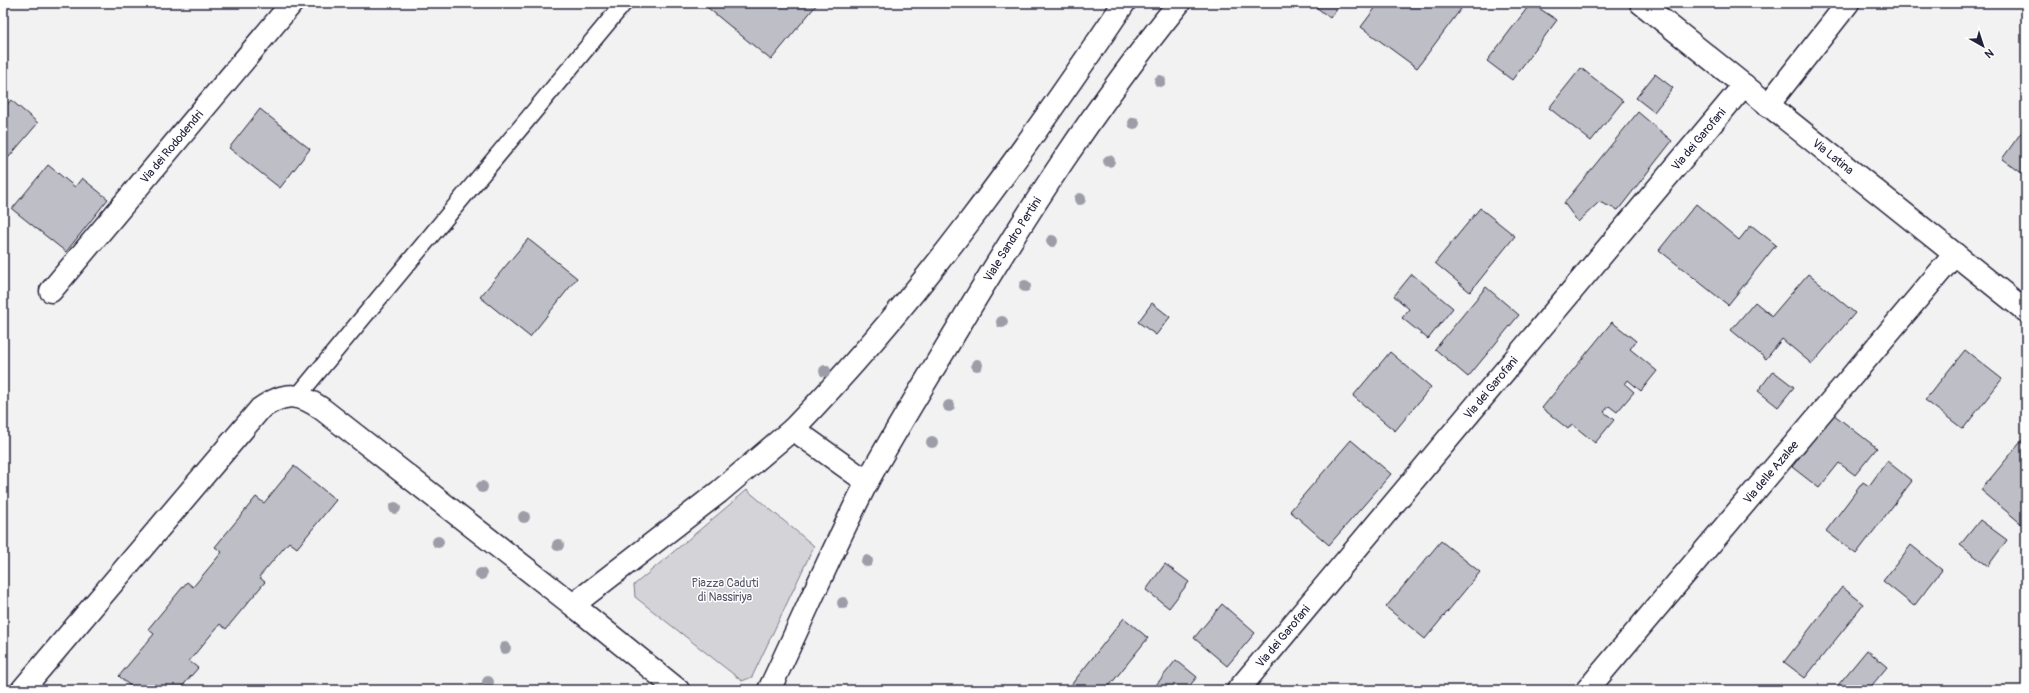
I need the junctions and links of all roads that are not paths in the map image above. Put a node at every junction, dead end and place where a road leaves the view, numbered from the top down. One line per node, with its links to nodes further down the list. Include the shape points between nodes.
1 (292, 3): 10 (street, Via dei Rododendri)
2 (624, 3): 12 (lane)
3 (1124, 3): 13 (street, via 1017,158 937,264 849,369)
4 (1641, 3): 7 (street, Via Latina)
5 (1848, 3): 8 (street)
6 (1175, 5): 14 (street, Viale Sandro Pertini, via 1020,226)
7 (1744, 86): 8 (street, Via Latina); 19 (street, Via dei Garofani)
8 (1768, 105): 9 (street, Via Latina)
9 (1955, 254): 11 (street, Via Latina); 20 (street, Via delle Azalee)
10 (51, 291)
11 (2026, 311)
12 (297, 396): 15 (street, via 322,409); 16 (street, via 277,398 260,409)
13 (793, 429): 14 (street); 15 (street, via 719,492)
14 (868, 482): 18 (street)
15 (573, 605): 17 (street)
16 (22, 690)
17 (678, 690)
18 (769, 690)
19 (1238, 690)
20 (1587, 690)

